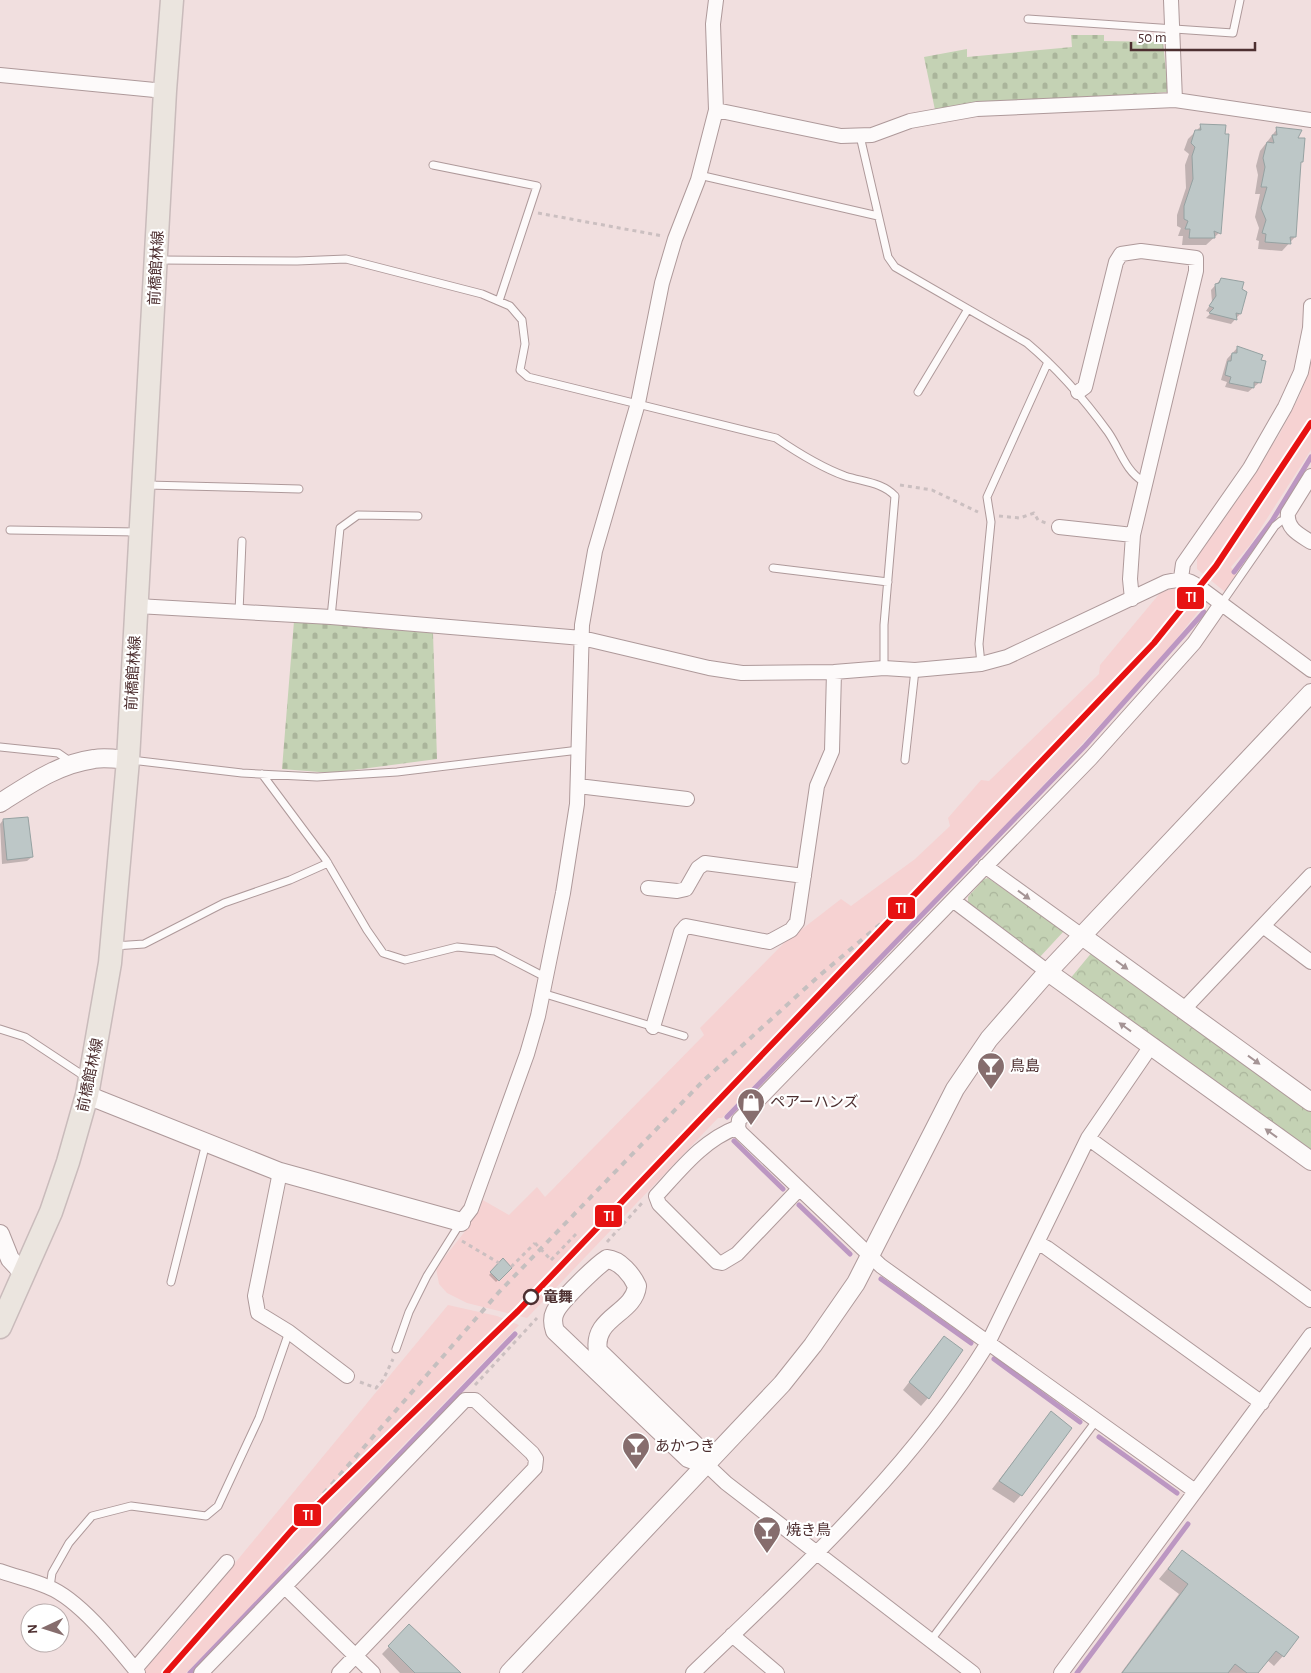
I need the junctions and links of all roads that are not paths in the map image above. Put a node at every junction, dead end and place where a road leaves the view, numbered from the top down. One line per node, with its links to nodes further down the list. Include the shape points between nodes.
1 (172, 0): 8 (main road, 前橋館林線)
2 (716, 0): 10 (street, via 713,32)
3 (1171, 0): 6 (street)
4 (1240, 0): 6 (lane, via 1233,33)
5 (1028, 19): 6 (lane)
6 (1174, 30): 9 (street)
7 (0, 75): 8 (street)
8 (165, 91): 16 (main road, 前橋館林線)
9 (1175, 100): 11 (street); 12 (street, via 977,109 910,121)
10 (716, 110): 12 (street, via 841,136); 14 (street)
11 (1311, 120)
12 (860, 136): 15 (lane)
13 (433, 165): 17 (lane, via 537,186)
14 (699, 175): 15 (lane); 23 (street, via 662,283)
15 (878, 216): 19 (lane, via 888,257 896,267)
16 (157, 260): 17 (lane, via 346,259); 26 (main road, 前橋館林線)
17 (499, 301): 23 (lane, via 510,306 522,320 525,344 520,370 528,377)
18 (1311, 306): 37 (street, via 1301,372 1285,407 1250,468 1183,564)
19 (968, 309): 20 (lane, via 1027,343); 21 (lane)
20 (1048, 362): 22 (lane); 45 (lane, via 987,497 990,515)
21 (918, 392)
22 (1078, 392): 25 (lane, via 1110,434 1128,468); 25 (street, via 1085,387 1116,262 1121,254 1141,251 1196,258 1196,271)
23 (638, 404): 38 (lane, via 776,438 803,457 845,476 888,488 895,496); 44 (street, via 595,551)
24 (1311, 476): 29 (street)
25 (1144, 482): 33 (street)
26 (144, 484): 27 (lane); 32 (main road, 前橋館林線)
27 (299, 489)
28 (418, 516): 43 (lane, via 358,515 340,528)
29 (1287, 520): 35 (street, via 1292,529); 40 (lane, via 1275,526)
30 (1059, 527): 33 (street)
31 (10, 530): 32 (lane)
32 (141, 532): 41 (main road, 前橋館林線)
33 (1133, 535): 39 (street)
34 (242, 541): 42 (lane)
35 (1311, 542)
36 (773, 568): 38 (lane)
37 (1181, 578): 39 (street); 40 (street, via 1189,580)
38 (888, 582): 46 (lane)
39 (1132, 599): 45 (street, via 1026,650)
40 (1221, 604): 48 (street); 61 (street, via 1194,643 1158,684)
41 (136, 606): 42 (street); 53 (main road, 前橋館林線)
42 (239, 612): 43 (street)
43 (331, 617): 44 (street)
44 (582, 638): 49 (street, via 742,673); 52 (street)
45 (980, 664): 47 (street)
46 (884, 668): 47 (street); 49 (street)
47 (915, 670): 54 (lane)
48 (1311, 670)
49 (834, 672): 63 (street, via 832,751 816,786)
50 (1311, 693): 67 (street)
51 (0, 747): 55 (lane, via 58,753)
52 (579, 750): 56 (lane, via 397,772 317,777); 57 (street)
53 (128, 760): 55 (street, via 96,758); 56 (lane); 68 (main road, 前橋館林線)
54 (905, 760)
55 (72, 763): 59 (street, via 48,773)
56 (262, 774): 60 (lane)
57 (578, 786): 58 (street); 71 (street, via 563,893)
58 (687, 799)
59 (0, 803)
60 (328, 863): 68 (lane, via 281,884 224,903 144,944); 71 (lane, via 366,930 384,952 396,959 405,960 458,947 495,951)
61 (985, 866): 65 (street); 67 (street, one-way to 67)
62 (1311, 875): 66 (street)
63 (804, 876): 64 (street, via 704,863 686,889); 74 (street, via 797,922 791,930 769,942 686,926 681,932)
64 (648, 888)
65 (954, 901): 70 (street); 80 (street, via 739,1120)
66 (1263, 926): 69 (street); 73 (street)
67 (1082, 936): 70 (street); 73 (street, one-way to 73)
68 (112, 946): 78 (main road, 前橋館林線)
69 (1311, 962)
70 (1048, 972): 77 (street, one-way to 70); 89 (street, via 989,1039 955,1089)
71 (545, 978): 72 (street)
72 (542, 993): 74 (lane); 86 (street, via 527,1054 471,1209)
73 (1184, 1009): 79 (street, one-way to 79)
74 (653, 1027): 76 (lane)
75 (0, 1028): 78 (lane, via 24,1037)
76 (684, 1036)
77 (1151, 1046): 81 (street); 83 (street, one-way to 77)
78 (88, 1087): 82 (street); 90 (main road, 前橋館林線, via 68,1162)
79 (1311, 1102)
80 (738, 1127): 85 (street); 85 (street, via 725,1131 700,1148 656,1196 717,1262 722,1263 737,1254)
81 (1088, 1138): 88 (street); 92 (street)
82 (206, 1142): 84 (street); 91 (lane)
83 (1311, 1161)
84 (280, 1172): 86 (street); 94 (street, via 255,1296 258,1313)
85 (800, 1189): 89 (street)
86 (457, 1229): 97 (lane, via 422,1285)
87 (0, 1234): 90 (street, via 10,1259)
88 (1038, 1243): 96 (street); 99 (street)
89 (871, 1257): 96 (street); 101 (street, via 803,1358)
90 (24, 1274): 93 (main road, 前橋館林線)
91 (171, 1282)
92 (1311, 1300)
93 (0, 1327)
94 (289, 1332): 98 (street); 106 (lane, via 259,1418 218,1506 206,1516 131,1506 92,1516 69,1543 52,1573)
95 (1311, 1335): 99 (street)
96 (988, 1343): 100 (street); 103 (street, via 932,1424 874,1495)
97 (396, 1349)
98 (347, 1376)
99 (1262, 1403): 102 (street)
100 (1096, 1421): 102 (street); 109 (lane)
101 (706, 1465): 101 (street, via 688,1458 555,1332 555,1312 607,1259 624,1268 637,1286 632,1299 597,1335 598,1351 698,1448); 103 (street); 115 (street)
102 (1195, 1491): 119 (street)
103 (818, 1552): 108 (street); 109 (street)
104 (227, 1562): 111 (street)
105 (0, 1571): 106 (street)
106 (50, 1587): 111 (street, via 76,1606)
107 (285, 1587): 110 (street); 110 (street, via 465,1400 474,1400 532,1453 536,1459 535,1468); 112 (street)
108 (732, 1635): 116 (street); 117 (street)
109 (931, 1640): 118 (street)
110 (355, 1656): 113 (street); 114 (street)
111 (136, 1671)
112 (201, 1673)
113 (339, 1673)
114 (373, 1673)
115 (509, 1673)
116 (693, 1673)
117 (778, 1673)
118 (973, 1673)
119 (1061, 1673)

